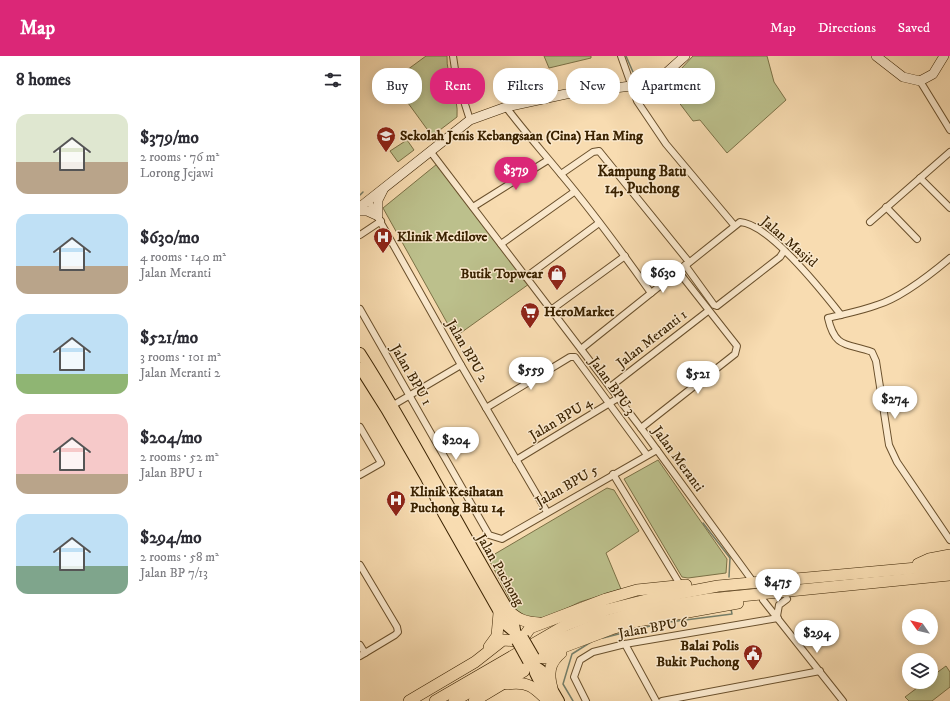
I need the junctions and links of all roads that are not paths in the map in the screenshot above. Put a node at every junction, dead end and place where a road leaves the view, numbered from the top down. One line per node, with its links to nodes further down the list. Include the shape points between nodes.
1 (453, 56): 12 (street, via 456,76)
2 (621, 56): 7 (street)
3 (685, 56): 6 (street)
4 (876, 56): 8 (street, via 903,77)
5 (944, 56): 8 (street, via 933,74)
6 (672, 68)
7 (628, 77)
8 (920, 81): 13 (street)
9 (628, 86): 11 (street, via 566,94)
10 (639, 104): 30 (street, via 666,144)
11 (506, 107): 12 (street); 16 (street)
12 (470, 120): 14 (street)
13 (950, 130)
14 (430, 151): 19 (street); 23 (street, Jalan Meranti)
15 (950, 152): 18 (street)
16 (548, 160): 17 (street); 23 (street)
17 (561, 174): 20 (street); 37 (street, via 593,152 599,151)
18 (920, 178): 24 (street); 25 (street)
19 (383, 190): 21 (street); 27 (street, via 378,200)
20 (574, 192): 29 (street); 33 (street)
21 (368, 200): 22 (street); 27 (street, Jalan BPU 2)
22 (360, 207)
23 (473, 207): 33 (street, Jalan Meranti)
24 (886, 207): 28 (street); 32 (street)
25 (950, 208)
26 (360, 211): 27 (street, via 367,211)
27 (379, 218): 31 (street); 47 (street, Jalan BPU 2)
28 (870, 222)
29 (599, 223): 35 (street); 39 (street)
30 (734, 225): 34 (street, Jalan Masjid, via 748,222); 37 (street)
31 (360, 235)
32 (917, 239)
33 (501, 244): 39 (street, Jalan Meranti)
34 (784, 251): 37 (street, via 780,257 717,306); 44 (street, Jalan Masjid, via 797,262)
35 (624, 256): 40 (street); 42 (street)
36 (950, 258): 44 (street, via 887,301)
37 (687, 263): 38 (street)
38 (678, 271): 40 (street); 43 (street)
39 (526, 277): 42 (street, Jalan Meranti)
40 (650, 293): 45 (street)
41 (360, 309): 50 (street, Jalan BPU 1)
42 (551, 310): 45 (street, Jalan Meranti)
43 (708, 311): 49 (street, Jalan Meranti 1); 56 (street, via 736,346 735,354)
44 (841, 315): 64 (street, via 828,318 831,332 844,344 872,352 876,361 889,445 897,462)
45 (581, 349): 49 (street, Jalan Meranti)
46 (360, 353): 53 (main road, Jalan Puchong)
47 (461, 365): 50 (street); 54 (street, Jalan BPU 2)
48 (360, 368): 53 (main road, Jalan Puchong)
49 (610, 387): 51 (street, Jalan Meranti)
50 (409, 395): 53 (street); 63 (street, Jalan BPU 1)
51 (618, 398): 52 (street, Jalan BPU 4); 56 (street, Jalan Meranti)
52 (609, 404): 54 (street, Jalan BPU 3, via 578,360 570,357); 58 (street, Jalan BPU 3); 59 (street, Jalan BPU 4)
53 (390, 407): 78 (main road, Jalan Puchong, via 426,478)
54 (486, 408): 59 (street, Jalan BPU 2)
55 (360, 426): 61 (street, via 381,463)
56 (641, 428): 57 (street, Jalan Meranti)
57 (657, 450): 58 (street, Jalan BPU 5); 71 (street, Jalan Meranti)
58 (647, 455): 60 (street, Jalan BPU 5)
59 (516, 460): 62 (street, Jalan BPU 2)
60 (613, 474): 62 (street, Jalan BPU 5); 69 (street)
61 (360, 475)
62 (547, 512): 63 (street, Jalan BPU 5, via 502,539)
63 (489, 535)
64 (950, 540)
65 (950, 555): 68 (highway, via 929,559)
66 (360, 565): 85 (street, via 398,632)
67 (950, 565): 68 (highway)
68 (914, 567): 71 (highway)
69 (672, 572): 72 (street); 75 (street)
70 (950, 575): 74 (highway)
71 (755, 584): 73 (highway)
72 (681, 586): 73 (highway); 75 (highway)
73 (718, 586): 92 (highway, via 606,610 566,625)
74 (852, 586): 76 (highway); 93 (highway, via 710,599 649,609 602,622 565,637)
75 (664, 587): 80 (highway, via 637,590 606,599)
76 (787, 599): 77 (highway); 79 (street, via 779,605)
77 (763, 600): 79 (street); 82 (highway, via 638,620)
78 (504, 612): 80 (highway, via 525,622); 81 (main road, Jalan Puchong); 86 (highway, via 491,646)
79 (778, 618): 83 (street, Jalan BPU 6); 88 (street)
80 (544, 623): 81 (highway, via 530,628)
81 (519, 638): 86 (highway, via 504,640); 87 (main road, Jalan Puchong, bridge)
82 (572, 644): 87 (highway, via 547,658); 90 (highway, via 552,661 549,678)
83 (625, 644): 97 (street, Jalan BPU 6, via 593,652 580,660 574,677); 98 (street)
84 (360, 645): 85 (street)
85 (362, 654)
86 (475, 662): 91 (highway)
87 (532, 662): 89 (highway, via 524,671); 90 (main road, Jalan Puchong, via 541,670); 95 (main road, Jalan Puchong)
88 (820, 671): 99 (street); 100 (street)
89 (501, 684): 94 (highway); 95 (highway, via 521,682 529,685)
90 (552, 688): 96 (main road, Jalan Puchong)
91 (409, 701)
92 (435, 701)
93 (454, 701)
94 (474, 701)
95 (548, 701)
96 (560, 701)
97 (586, 701)
98 (656, 701)
99 (662, 701)
100 (843, 701)

